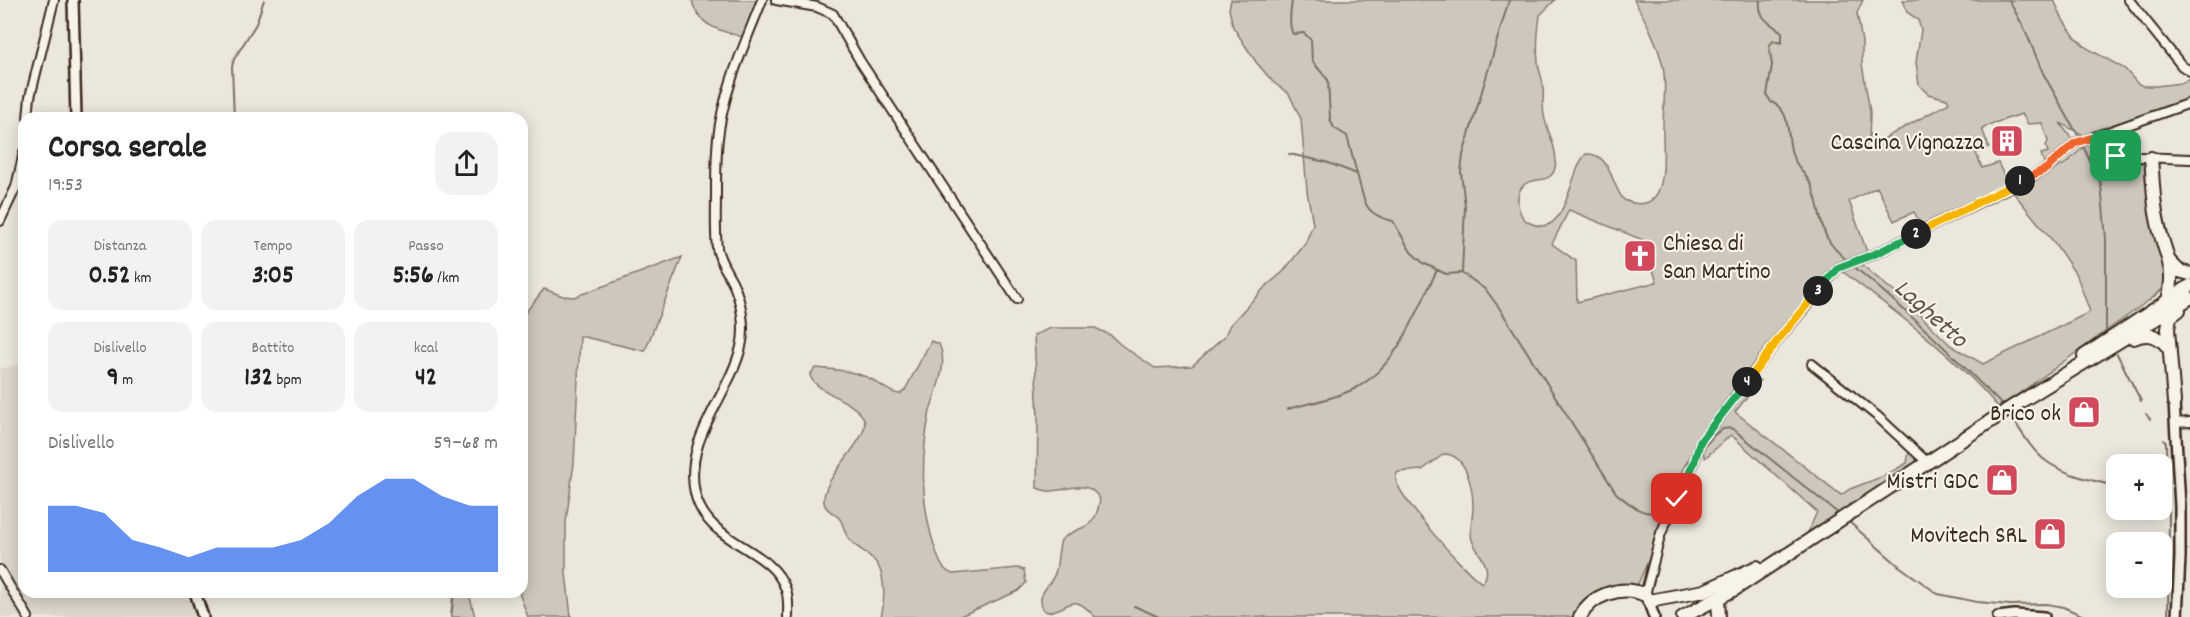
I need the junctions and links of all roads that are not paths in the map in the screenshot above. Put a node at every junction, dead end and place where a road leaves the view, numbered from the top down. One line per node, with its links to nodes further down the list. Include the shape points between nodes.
1 (54, 0): 8 (street)
2 (73, 0): 9 (street)
3 (762, 0): 37 (street, via 718,138 717,248 736,290 743,334 731,375 698,445 694,482 707,518 730,540 757,555 781,579)
4 (776, 0): 20 (street, via 818,7 833,14)
5 (2129, 0): 6 (street)
6 (2190, 71)
7 (2190, 103): 10 (street)
8 (29, 112)
9 (76, 112)
10 (2091, 138): 11 (street, via 2109,154); 33 (street, via 2075,143 2046,169 1877,253 1838,268 1699,446 1661,533)
11 (2151, 158): 12 (street); 16 (main road, via 2158,223)
12 (2190, 159)
13 (18, 179): 14 (street)
14 (16, 188): 15 (street)
15 (0, 221)
16 (2170, 262): 17 (main road, via 2179,271); 21 (main road, via 2172,283)
17 (2190, 274)
18 (2190, 286): 21 (main road)
19 (2190, 298): 22 (main road, via 2169,321); 23 (main road)
20 (1017, 299)
21 (2168, 300): 25 (main road)
22 (2170, 350): 23 (main road, via 2159,338 2148,334); 26 (main road)
23 (2101, 354): 25 (main road)
24 (1812, 364): 29 (street)
25 (2033, 394): 29 (main road)
26 (2174, 402): 28 (street)
27 (2190, 422): 28 (street)
28 (2175, 423): 44 (street, via 2180,557)
29 (1928, 463): 30 (main road)
30 (1827, 530): 33 (main road, via 1711,588); 34 (main road)
31 (0, 570): 35 (street)
32 (197, 598): 36 (street)
33 (1647, 598): 38 (main road, via 1625,591 1600,597 1587,605); 39 (street)
34 (1718, 598): 40 (main road); 41 (main road)
35 (28, 617)
36 (203, 617)
37 (788, 617)
38 (1580, 617)
39 (1654, 617)
40 (1683, 617)
41 (1719, 617)
42 (1998, 617): 43 (street)
43 (2044, 617)
44 (2177, 617)

